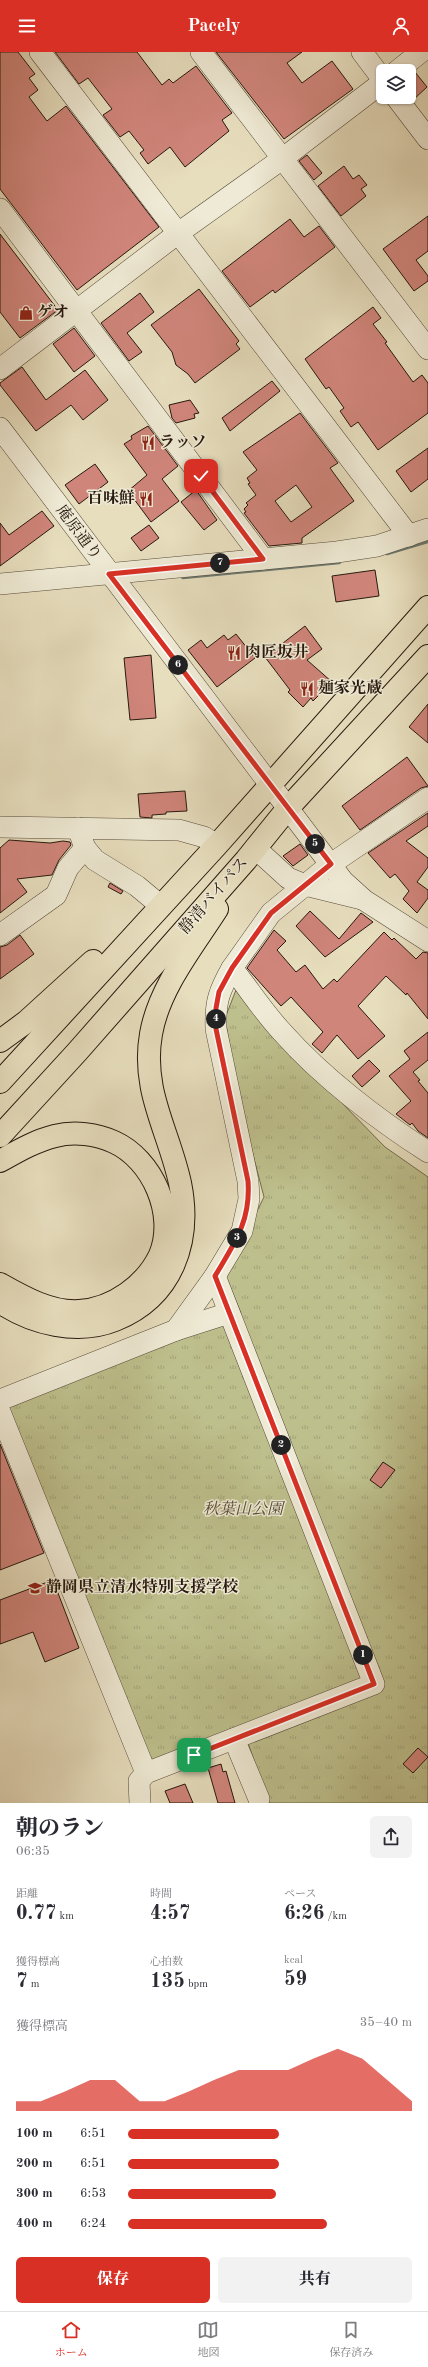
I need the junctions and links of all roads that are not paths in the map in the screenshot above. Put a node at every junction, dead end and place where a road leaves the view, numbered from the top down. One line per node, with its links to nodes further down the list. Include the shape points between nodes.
1 (40, 52): 12 (street)
2 (201, 52): 10 (street)
3 (362, 52): 6 (street)
4 (421, 52): 5 (street)
5 (406, 64)
6 (376, 71)
7 (376, 86): 10 (street)
8 (401, 104): 9 (street)
9 (428, 139)
10 (282, 159): 12 (street); 14 (street)
11 (0, 209): 13 (street)
12 (178, 234): 13 (street); 17 (street)
13 (77, 310): 15 (street); 18 (street)
14 (428, 349)
15 (0, 369)
16 (0, 428): 19 (street, 庵原通り)
17 (418, 533): 18 (street, via 378,546)
18 (263, 559): 19 (street)
19 (115, 582): 20 (street); 23 (street, 庵原通り)
20 (0, 584)
21 (428, 607): 23 (highway, 静清バイパス)
22 (428, 656): 25 (highway, 静清バイパス)
23 (270, 786): 25 (street, 庵原通り); 28 (highway, 静清バイパス)
24 (428, 798): 31 (street)
25 (288, 808): 30 (highway, 静清バイパス); 31 (street, 庵原通り)
26 (0, 827): 27 (street)
27 (78, 828): 28 (street, via 179,830 204,837); 29 (street)
28 (217, 845): 34 (highway, 静清バイパス)
29 (85, 848): 34 (street, via 95,860 137,886); 35 (street, via 68,868 56,895)
30 (251, 854): 32 (street, via 288,878); 40 (highway, 静清バイパス); 45 (highway, via 174,977 159,1005 151,1034 149,1083 180,1184 182,1210 182,1235 178,1254 164,1282 146,1302 126,1315 102,1325 73,1328 40,1321 12,1310)
31 (331, 864): 32 (street); 33 (street, 庵原通り, via 343,881)
32 (305, 885): 33 (street); 37 (street, via 271,913)
33 (364, 900): 36 (street)
34 (159, 905): 38 (highway, via 26,1022); 39 (highway, 静清バイパス)
35 (0, 935)
36 (428, 941)
37 (232, 968): 41 (street, via 288,1038 346,1092 401,1135); 43 (street, via 219,992 216,1029 248,1181 249,1199 242,1231)
38 (0, 1041)
39 (0, 1082)
40 (0, 1136)
41 (428, 1152)
42 (0, 1161): 44 (highway, via 33,1143 56,1135 104,1137 138,1158 149,1171 157,1186 164,1218 164,1236 160,1253 150,1272 130,1292 106,1305 79,1311 54,1308 26,1299)
43 (215, 1276): 46 (street); 47 (street)
44 (0, 1284)
45 (0, 1302)
46 (229, 1313): 47 (street); 50 (street, via 374,1684)
47 (176, 1330): 48 (street)
48 (0, 1400)
49 (0, 1412): 51 (street)
50 (234, 1739): 51 (street); 52 (street)
51 (150, 1771): 53 (street, via 139,1781)
52 (259, 1799)
53 (140, 1803)

